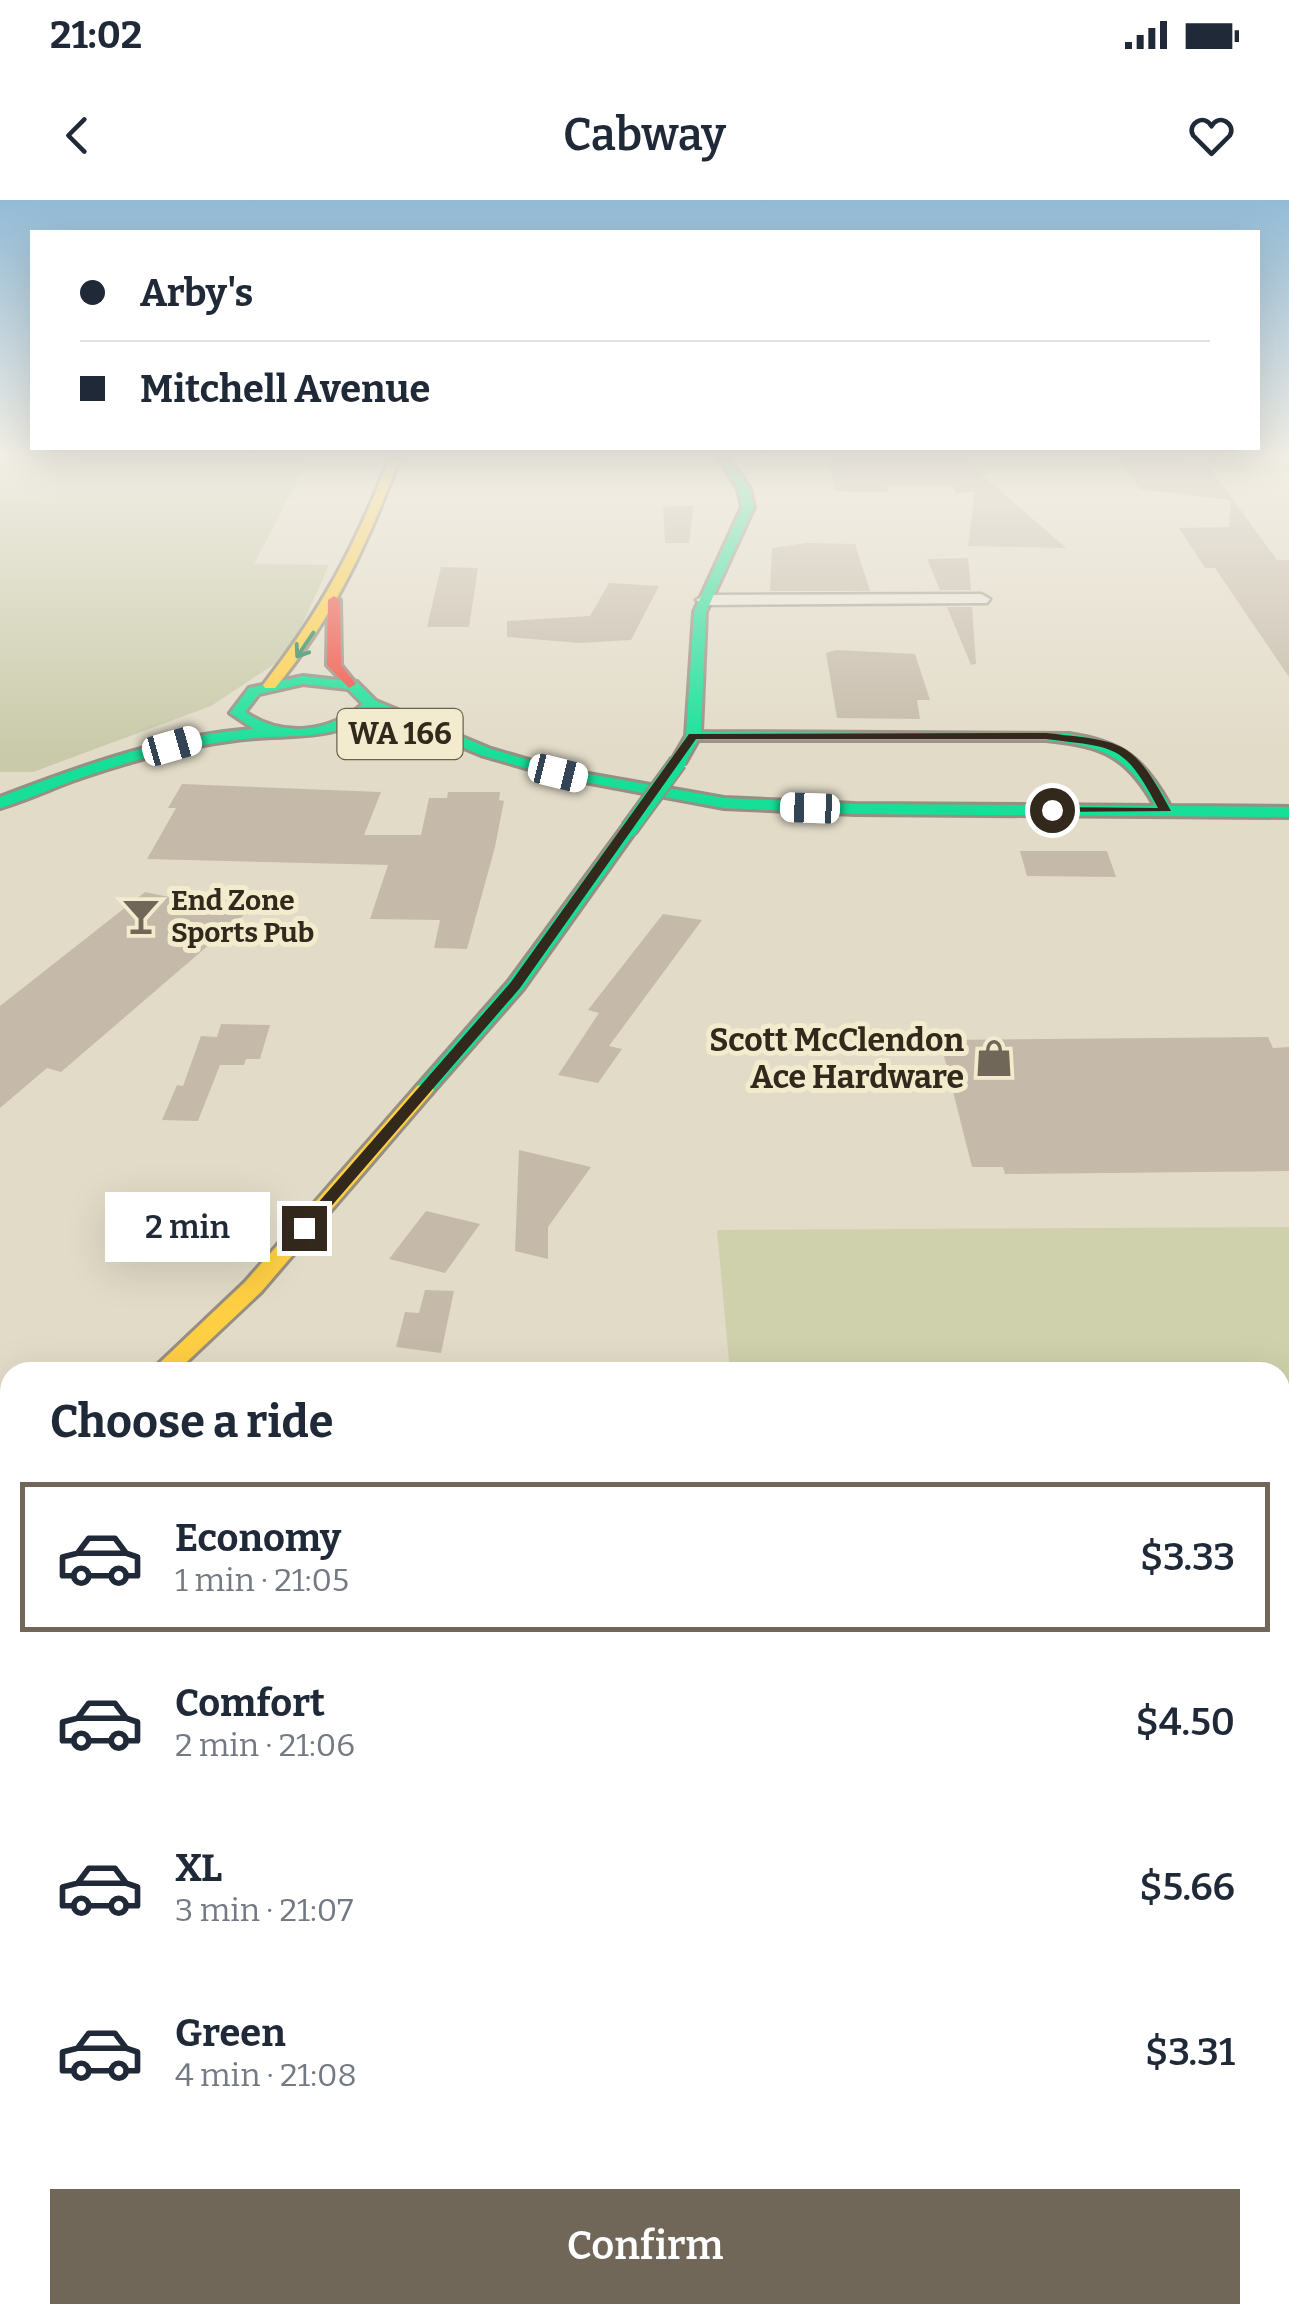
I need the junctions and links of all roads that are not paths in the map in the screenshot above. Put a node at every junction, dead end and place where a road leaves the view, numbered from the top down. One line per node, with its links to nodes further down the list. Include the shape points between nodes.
1 (352, 556): 3 (main road)
2 (725, 556): 4 (main road)
3 (334, 598): 6 (main road, via 334,665); 7 (main road, one-way to 7, via 291,666)
4 (705, 600): 5 (street); 12 (main road, via 697,624)
5 (981, 600)
6 (350, 684): 7 (main road); 8 (main road, WA 166)
7 (270, 686): 9 (main road)
8 (371, 704): 11 (main road, via 353,722); 13 (main road, WA 166)
9 (238, 706): 10 (main road, WA 166, via 250,725); 14 (main road)
10 (280, 732): 11 (main road, WA 166); 14 (main road, via 213,735)
11 (311, 732): 13 (main road, WA 166, via 369,731)
12 (693, 736): 16 (main road, via 1090,741 1138,760); 18 (main road, bridge, via 504,999 252,1287)
13 (486, 752): 16 (main road, WA 166, via 583,779 739,804)
14 (76, 774): 15 (main road)
15 (0, 804)
16 (1165, 811): 17 (main road, WA 166)
17 (1289, 812)
18 (173, 1362)

